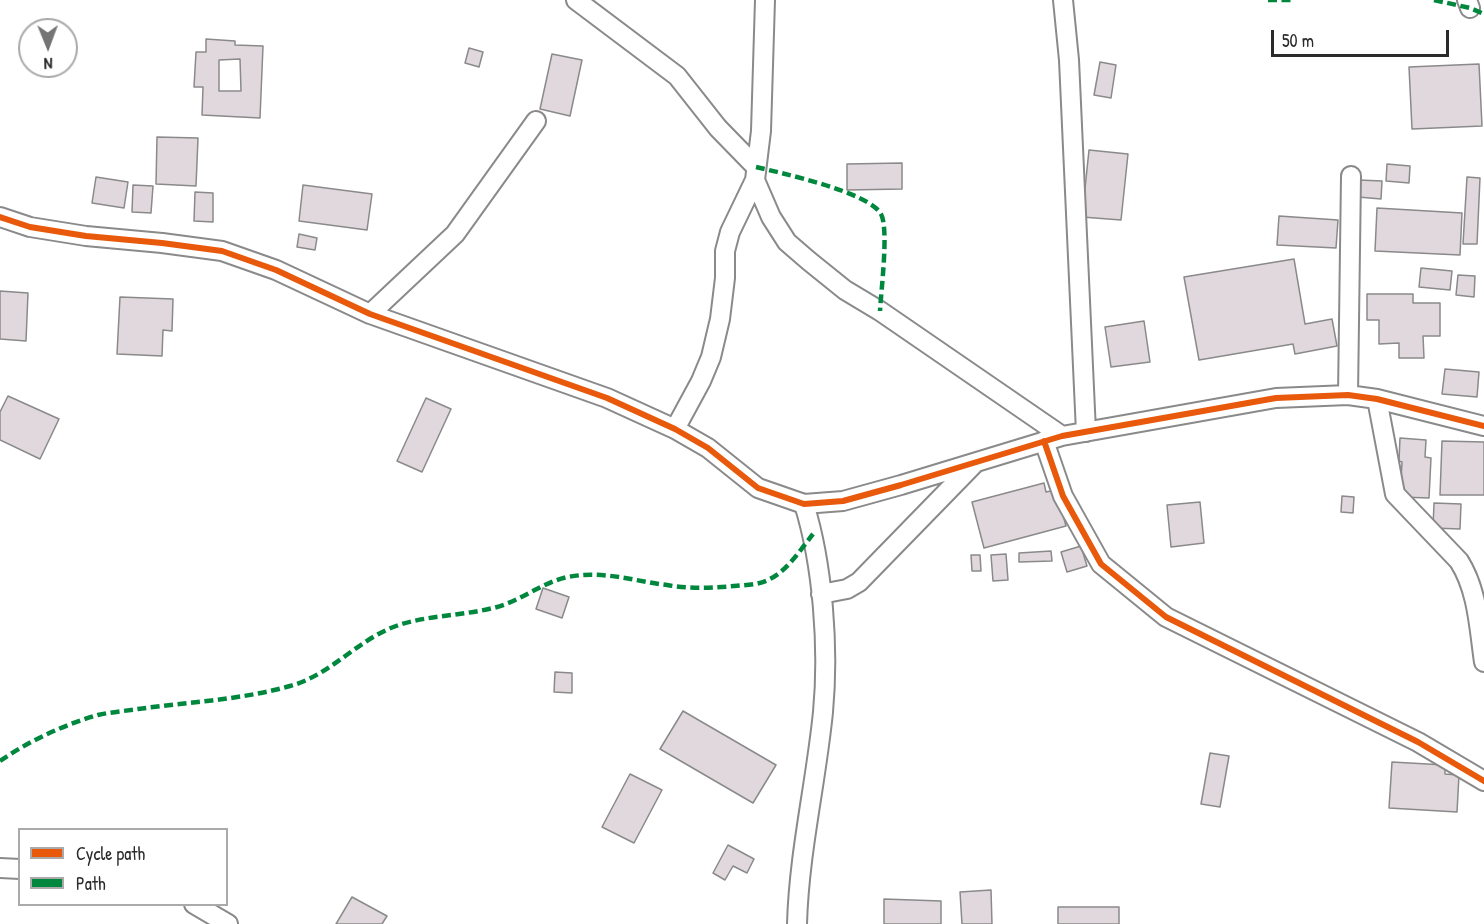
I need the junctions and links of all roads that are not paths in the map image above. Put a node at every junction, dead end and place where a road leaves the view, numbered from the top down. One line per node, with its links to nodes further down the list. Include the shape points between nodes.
1 (576, 0): 5 (street, via 677,76)
2 (765, 0): 5 (street)
3 (1063, 0): 13 (street)
4 (536, 121): 8 (street, via 455,234)
5 (756, 174): 12 (street, via 725,251 721,309 711,357); 14 (street, via 771,217 787,242 808,261)
6 (1351, 176): 9 (street)
7 (0, 217): 8 (street, via 30,227 86,236 222,251 276,270)
8 (370, 314): 12 (street, via 607,398)
9 (1348, 395): 10 (street); 13 (street, via 1276,398)
10 (1377, 399): 11 (street); 19 (street, via 1395,494 1466,572 1475,601)
11 (1484, 426)
12 (675, 429): 17 (street, via 708,448 758,488)
13 (1086, 432): 14 (street)
14 (1062, 436): 15 (street)
15 (1044, 441): 16 (street); 20 (street, via 1064,496 1101,564 1166,617 1418,742)
16 (974, 463): 17 (street, via 843,501); 18 (street, via 860,582)
17 (804, 504): 18 (street, via 813,534)
18 (821, 594): 25 (street, via 823,713 798,882)
19 (1484, 662)
20 (1484, 781)
21 (0, 868): 22 (street)
22 (18, 869)
23 (197, 906): 24 (street)
24 (228, 924)
25 (797, 924)

